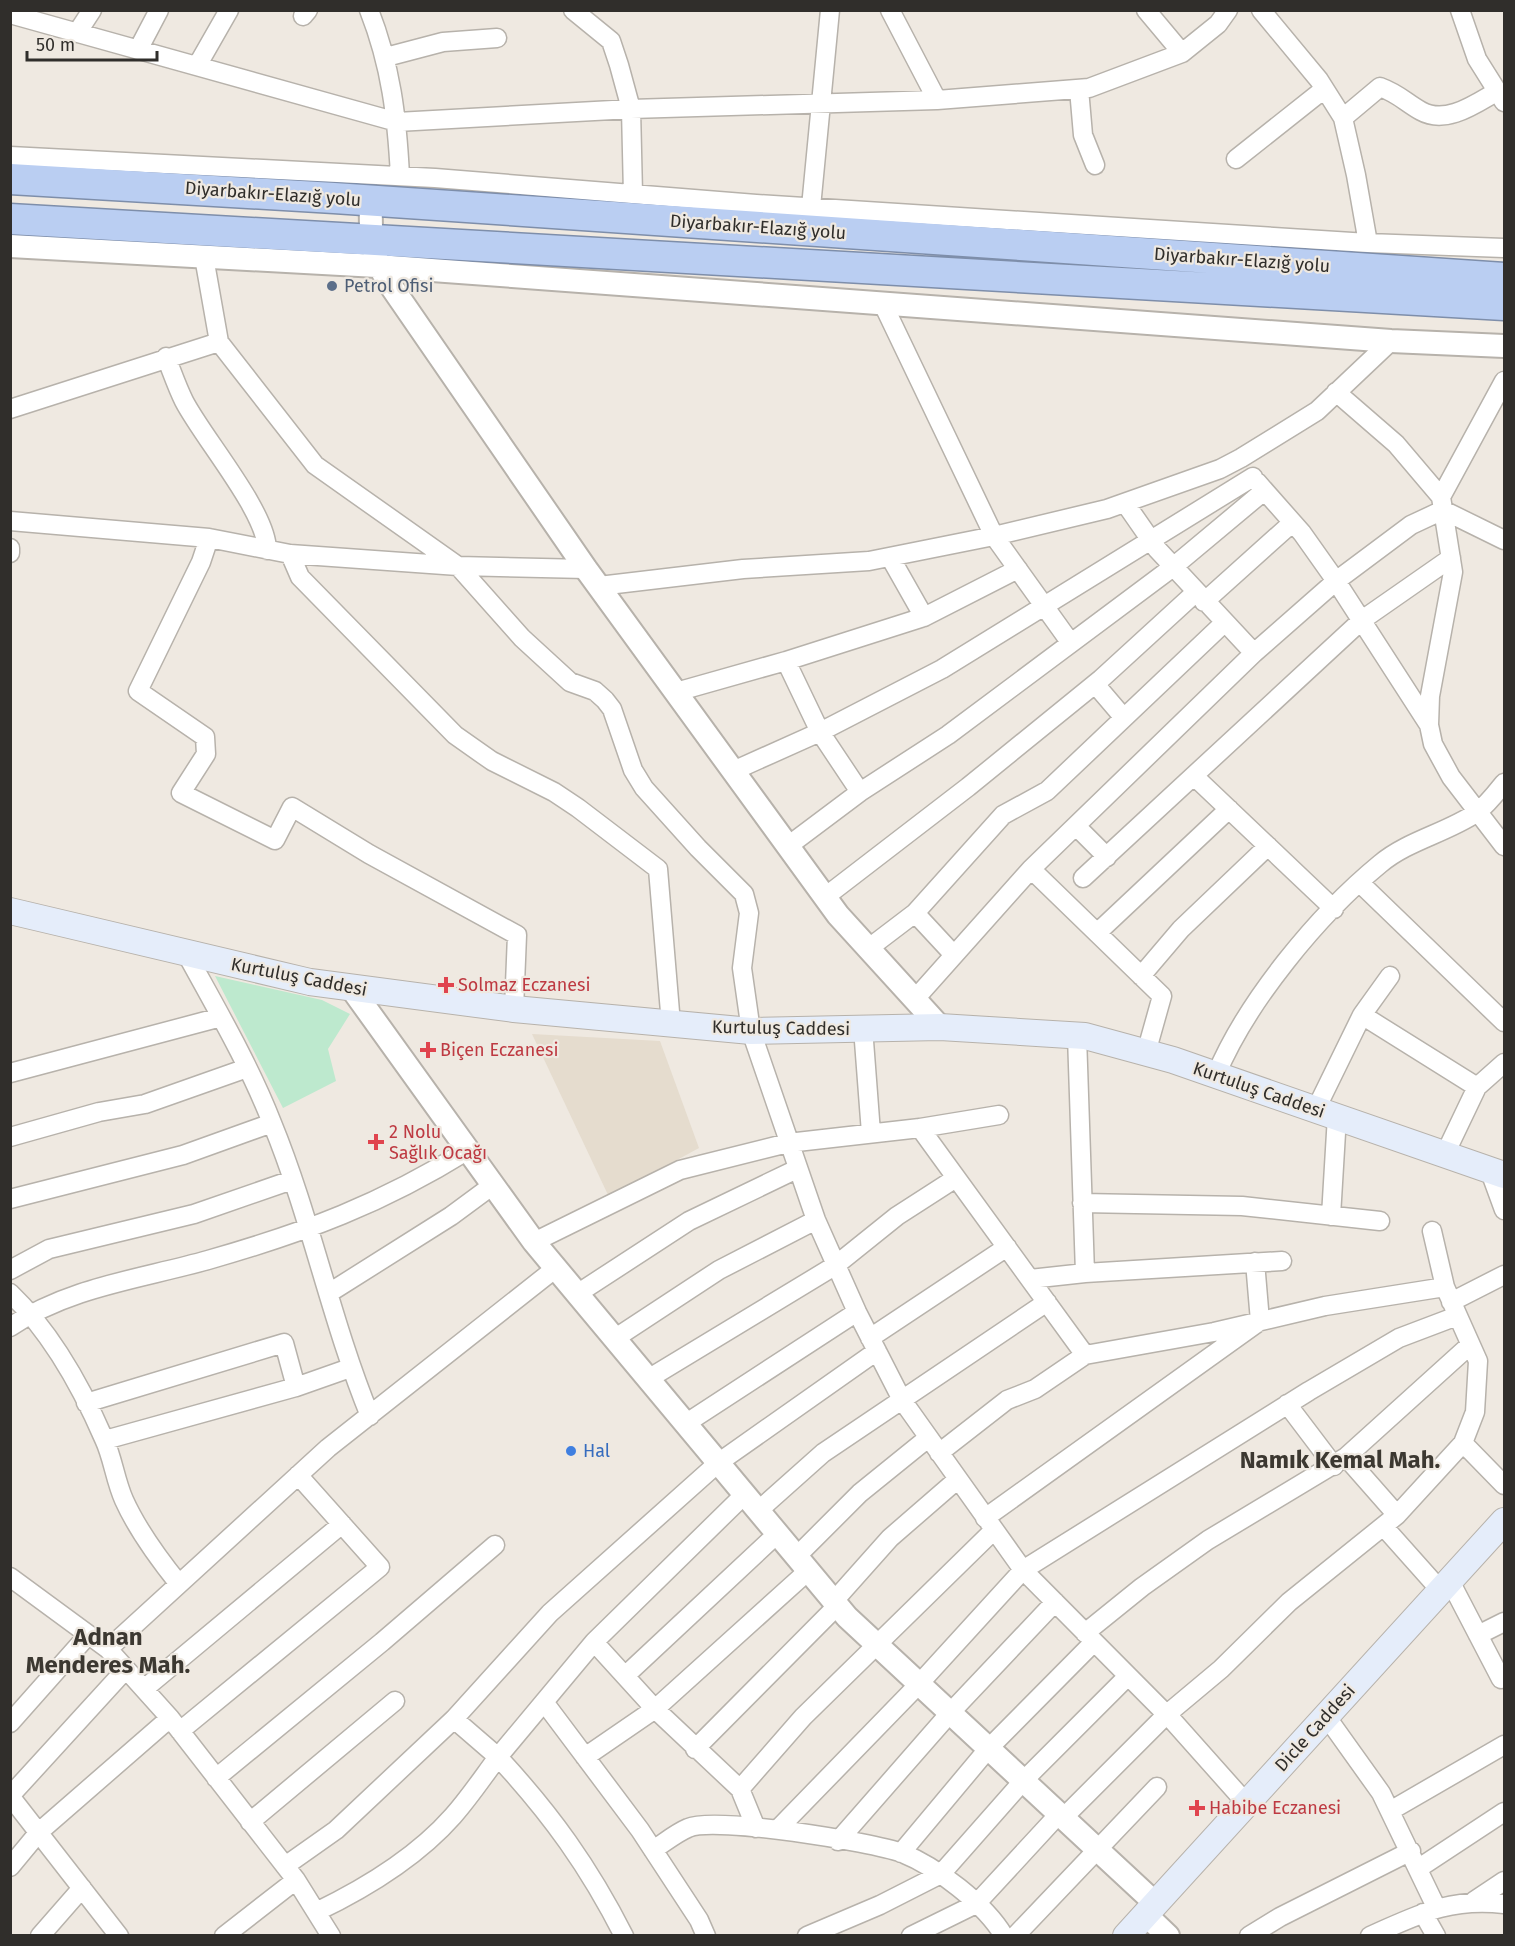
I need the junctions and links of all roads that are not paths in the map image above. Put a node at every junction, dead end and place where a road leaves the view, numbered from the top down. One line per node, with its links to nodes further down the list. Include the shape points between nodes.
1 (92, 10): 13 (street)
2 (159, 10): 15 (street)
3 (229, 10): 18 (street)
4 (573, 10): 24 (street, via 611,41)
5 (830, 10): 23 (street)
6 (890, 10): 22 (street)
7 (1146, 10): 16 (street)
8 (1228, 10): 16 (street, via 1218,24)
9 (1261, 10): 20 (street)
10 (1460, 10): 21 (street, via 1477,59)
11 (370, 11): 17 (street)
12 (10, 14): 13 (street)
13 (77, 33): 15 (street)
14 (497, 38): 17 (street, via 443,42)
15 (138, 50): 18 (street)
16 (1182, 53): 19 (street)
17 (386, 57): 26 (street)
18 (197, 66): 26 (street)
19 (1079, 89): 22 (street); 29 (street, via 1083,135)
20 (1323, 90): 25 (street); 28 (street)
21 (1500, 97): 25 (street, via 1454,115 1423,112 1398,93 1380,87)
22 (937, 100): 23 (street)
23 (821, 102): 24 (street); 34 (street)
24 (630, 109): 26 (street); 32 (street)
25 (1342, 118): 36 (street)
26 (397, 122): 30 (street)
27 (10, 156): 30 (street)
28 (1236, 159)
29 (1095, 165)
30 (400, 176): 32 (street)
31 (10, 179): 33 (highway, Diyarbakır-Elazığ yolu)
32 (633, 194): 34 (street)
33 (371, 200): 39 (street); 41 (highway, Diyarbakır-Elazığ yolu)
34 (811, 207): 36 (street)
35 (10, 219): 39 (highway, Diyarbakır-Elazığ yolu)
36 (1368, 243): 38 (street)
37 (10, 246): 40 (street)
38 (1504, 248)
39 (374, 253): 40 (street); 42 (street); 43 (highway, Diyarbakır-Elazığ yolu, via 435,245); 70 (street)
40 (204, 257): 45 (street)
41 (1504, 278)
42 (882, 302): 44 (street); 57 (street)
43 (1504, 305)
44 (1391, 341): 46 (street); 49 (street)
45 (219, 342): 47 (street); 67 (street, via 315,465)
46 (1504, 346)
47 (166, 357): 50 (street); 62 (street, via 184,402 255,514 267,540)
48 (1504, 381): 54 (street)
49 (1336, 392): 51 (street, via 1317,411); 54 (street, via 1396,444)
50 (10, 409)
51 (1241, 458): 52 (street); 53 (street)
52 (1259, 484): 56 (street); 60 (street); 68 (street)
53 (1125, 503): 57 (street); 60 (street)
54 (1442, 504): 59 (street); 66 (street); 71 (street)
55 (10, 521): 58 (street)
56 (1292, 523): 71 (street); 72 (street)
57 (994, 536): 65 (street); 69 (street)
58 (208, 538): 62 (street); 111 (street, via 201,562 138,691 205,737 206,753 181,793 275,840 292,807 369,854 517,934)
59 (1504, 540)
60 (1152, 542): 68 (street); 73 (street)
61 (10, 548): 63 (street)
62 (267, 550): 64 (street)
63 (10, 553)
64 (290, 554): 67 (street); 115 (street, via 300,577 455,735 492,760 555,792 658,869)
65 (890, 557): 70 (street); 74 (street)
66 (1451, 558): 75 (street); 83 (street, via 1453,572 1430,696)
67 (458, 566): 70 (street); 118 (street, via 522,638 570,682 605,700 644,788 744,894 749,913 742,968)
68 (1173, 567): 72 (street); 77 (street)
69 (1018, 569): 73 (street); 74 (street)
70 (592, 577): 81 (street)
71 (1336, 581): 75 (street); 78 (street)
72 (1200, 597): 76 (street); 80 (street)
73 (1045, 608): 77 (street); 84 (street, via 942,669)
74 (924, 617): 79 (street)
75 (1362, 620): 83 (street); 86 (street)
76 (1224, 623): 78 (street); 82 (street)
77 (1070, 642): 88 (street, via 948,735)
78 (1254, 653): 91 (street)
79 (786, 661): 81 (street); 84 (street)
80 (1095, 684): 82 (street); 99 (street)
81 (676, 692): 85 (street)
82 (1124, 718): 102 (street, via 1047,791 1003,815)
83 (1429, 725): 90 (street, via 1433,744 1451,777)
84 (820, 732): 85 (street); 88 (street)
85 (733, 771): 92 (street)
86 (1196, 777): 89 (street); 95 (street)
87 (1504, 783): 90 (street)
88 (860, 792): 92 (street)
89 (1229, 809): 93 (street); 103 (street)
90 (1477, 812): 94 (street); 98 (street, via 1381,863)
91 (1076, 826): 95 (street); 96 (street)
92 (788, 846): 99 (street)
93 (1268, 846): 100 (street); 107 (street, via 1181,929)
94 (1504, 846)
95 (1107, 856): 97 (street)
96 (1031, 869): 103 (street); 106 (street)
97 (1083, 878)
98 (1360, 883): 100 (street); 114 (street)
99 (825, 897): 104 (street)
100 (1334, 909): 124 (street, via 1262,995 1231,1040)
101 (10, 911): 105 (main road, Kurtuluş Caddesi)
102 (915, 914): 104 (street); 106 (street)
103 (1097, 933): 107 (street)
104 (869, 948): 110 (street)
105 (186, 953): 109 (main road, Kurtuluş Caddesi); 113 (street)
106 (954, 955): 110 (street)
107 (1141, 976): 120 (street, via 1162,996)
108 (1390, 976): 112 (street)
109 (352, 989): 111 (main road, Kurtuluş Caddesi); 133 (street)
110 (915, 999): 116 (street)
111 (514, 1009): 115 (main road, Kurtuluş Caddesi)
112 (1362, 1015): 125 (street); 126 (street)
113 (222, 1017): 122 (street); 123 (street)
114 (1504, 1022)
115 (671, 1024): 118 (main road, Kurtuluş Caddesi)
116 (940, 1026): 117 (main road, Kurtuluş Caddesi); 119 (main road, Kurtuluş Caddesi)
117 (863, 1028): 118 (main road, Kurtuluş Caddesi); 130 (street)
118 (751, 1031): 132 (street)
119 (1077, 1036): 120 (main road, Kurtuluş Caddesi); 141 (street)
120 (1146, 1053): 124 (main road, Kurtuluş Caddesi)
121 (1504, 1063): 125 (street)
122 (247, 1068): 128 (street); 131 (street, via 145,1104 99,1112)
123 (10, 1073)
124 (1216, 1075): 126 (main road, Kurtuluş Caddesi)
125 (1477, 1087): 134 (street)
126 (1326, 1113): 134 (main road, Kurtuluş Caddesi); 143 (street)
127 (999, 1114): 129 (street)
128 (272, 1123): 138 (street); 140 (street, via 183,1155)
129 (920, 1128): 130 (street); 137 (street)
130 (871, 1133): 132 (street)
131 (10, 1137)
132 (788, 1143): 135 (street); 148 (street, via 680,1170)
133 (468, 1150): 139 (street); 146 (street, via 380,1200)
134 (1445, 1154): 136 (main road, Kurtuluş Caddesi)
135 (797, 1169): 144 (street); 160 (street, via 689,1221)
136 (1497, 1172): 142 (street)
137 (956, 1178): 149 (street); 152 (street, via 897,1216)
138 (292, 1180): 146 (street); 154 (street, via 195,1214 49,1249)
139 (493, 1185): 148 (street); 159 (street)
140 (10, 1199)
141 (1082, 1203): 143 (street, via 1242,1206); 155 (street)
142 (1504, 1210)
143 (1331, 1216): 145 (street)
144 (816, 1220): 152 (street); 167 (street, via 719,1270)
145 (1380, 1221)
146 (309, 1229): 159 (street); 164 (street, via 83,1292)
147 (1432, 1231): 162 (street)
148 (534, 1242): 153 (street)
149 (1007, 1247): 157 (street); 168 (street)
150 (1282, 1261): 151 (street)
151 (1255, 1262): 155 (street); 165 (street)
152 (836, 1265): 163 (street); 172 (street)
153 (556, 1268): 160 (street); 177 (street)
154 (10, 1270)
155 (1085, 1273): 157 (street)
156 (1504, 1275): 162 (street)
157 (1030, 1279): 161 (street)
158 (10, 1293): 164 (street)
159 (329, 1293): 171 (street)
160 (577, 1294): 167 (street)
161 (1047, 1302): 170 (street); 174 (street)
162 (1451, 1302): 165 (street, via 1325,1306); 169 (street); 176 (street, via 1399,1338)
163 (857, 1312): 168 (street); 178 (street)
164 (30, 1314): 166 (street); 175 (street, via 57,1348)
165 (1260, 1321): 170 (street); 192 (street)
166 (10, 1327)
167 (614, 1339): 172 (street)
168 (873, 1344): 174 (street); 184 (street)
169 (1470, 1345): 181 (street, via 1478,1361 1475,1412); 183 (street)
170 (1085, 1355): 182 (street, via 1035,1389 1007,1400)
171 (350, 1368): 173 (street); 177 (street)
172 (648, 1379): 178 (street)
173 (296, 1387): 175 (street, via 285,1344); 180 (street)
174 (902, 1400): 179 (street); 188 (street)
175 (86, 1403): 180 (street)
176 (1287, 1404): 183 (street); 196 (street)
177 (370, 1416): 185 (street)
178 (685, 1424): 184 (street)
179 (928, 1438): 182 (street); 195 (street, via 860,1493)
180 (105, 1440): 198 (street, via 123,1498 146,1540)
181 (1463, 1443): 187 (street); 189 (street)
182 (939, 1453): 186 (street)
183 (1340, 1462): 189 (street); 205 (street, via 1208,1540 1142,1587)
184 (718, 1463): 188 (street); 221 (street, via 550,1613)
185 (298, 1475): 191 (street); 198 (street)
186 (957, 1479): 192 (street); 201 (street, via 890,1538)
187 (1504, 1485)
188 (751, 1503): 193 (street); 206 (street)
189 (1391, 1521): 199 (street); 219 (street, via 1289,1602 1221,1669)
190 (1504, 1521): 199 (main road, Dicle Caddesi)
191 (342, 1524): 214 (street); 223 (street, via 380,1567)
192 (990, 1524): 196 (street); 207 (street)
193 (777, 1534): 195 (street); 210 (street)
194 (495, 1545): 229 (street)
195 (802, 1564): 201 (street); 217 (street)
196 (1023, 1570): 200 (street); 213 (street)
197 (10, 1577): 203 (street)
198 (179, 1584): 208 (street)
199 (1445, 1586): 204 (street); 220 (main road, Dicle Caddesi)
200 (1055, 1602): 205 (street); 218 (street)
201 (835, 1604): 207 (street); 225 (street)
202 (1504, 1622): 204 (street)
203 (88, 1635): 208 (street); 222 (street)
204 (1478, 1635): 212 (street, via 1501,1679)
205 (1090, 1637): 211 (street); 226 (street)
206 (594, 1642): 210 (street); 216 (street)
207 (876, 1645): 213 (street); 232 (street, via 803,1717)
208 (108, 1649): 209 (street)
209 (126, 1669): 214 (street); 233 (street)
210 (626, 1675): 217 (street)
211 (1128, 1676): 219 (street); 230 (street)
212 (1504, 1677)
213 (919, 1684): 218 (street); 240 (street)
214 (144, 1689): 223 (street)
215 (395, 1701): 238 (street)
216 (544, 1702): 227 (street); 228 (street)
217 (655, 1709): 225 (street); 228 (street)
218 (950, 1713): 226 (street); 242 (street)
219 (1166, 1715): 234 (street); 237 (street)
220 (1326, 1716): 234 (main road, Dicle Caddesi); 235 (street)
221 (454, 1719): 227 (street); 249 (street)
222 (10, 1723)
223 (175, 1725): 229 (street); 241 (street)
224 (1504, 1746): 235 (street)
225 (695, 1749): 232 (street)
226 (988, 1749): 230 (street); 246 (street)
227 (498, 1757): 258 (street, via 453,1816 414,1852 368,1884); 262 (street, via 538,1800 597,1883)
228 (585, 1757): 243 (street)
229 (216, 1778): 238 (street)
230 (1023, 1781): 237 (street); 250 (street)
231 (1157, 1787): 244 (street)
232 (740, 1789): 239 (street)
233 (10, 1796): 241 (street)
234 (1246, 1803): 256 (main road, Dicle Caddesi)
235 (1390, 1811): 245 (street)
236 (1504, 1812): 248 (street)
237 (1061, 1816): 244 (street); 254 (street)
238 (250, 1822): 249 (street)
239 (756, 1828): 240 (street); 243 (street, via 689,1827)
240 (778, 1829): 242 (street)
241 (39, 1832): 247 (street); 252 (street)
242 (838, 1841): 246 (street)
243 (653, 1850): 263 (street)
244 (1098, 1851): 256 (street); 267 (street)
245 (1411, 1851): 248 (street); 270 (street)
246 (901, 1853): 250 (street)
247 (10, 1867)
248 (1419, 1868): 257 (street)
249 (290, 1873): 258 (street); 261 (street)
250 (941, 1874): 254 (street); 264 (street)
251 (1504, 1881): 253 (street)
252 (82, 1888): 259 (street); 260 (street)
253 (1474, 1901): 255 (street); 257 (street)
254 (976, 1904): 265 (street); 266 (street, via 995,1920)
255 (1504, 1904)
256 (1150, 1909): 268 (main road, Dicle Caddesi); 269 (street)
257 (1429, 1910): 271 (street); 272 (street)
258 (322, 1927)
259 (40, 1935)
260 (118, 1935)
261 (225, 1935)
262 (624, 1935)
263 (706, 1935)
264 (807, 1935)
265 (911, 1935)
266 (1004, 1935)
267 (1015, 1935)
268 (1126, 1935)
269 (1168, 1935)
270 (1249, 1935)
271 (1370, 1935)
272 (1436, 1935)

